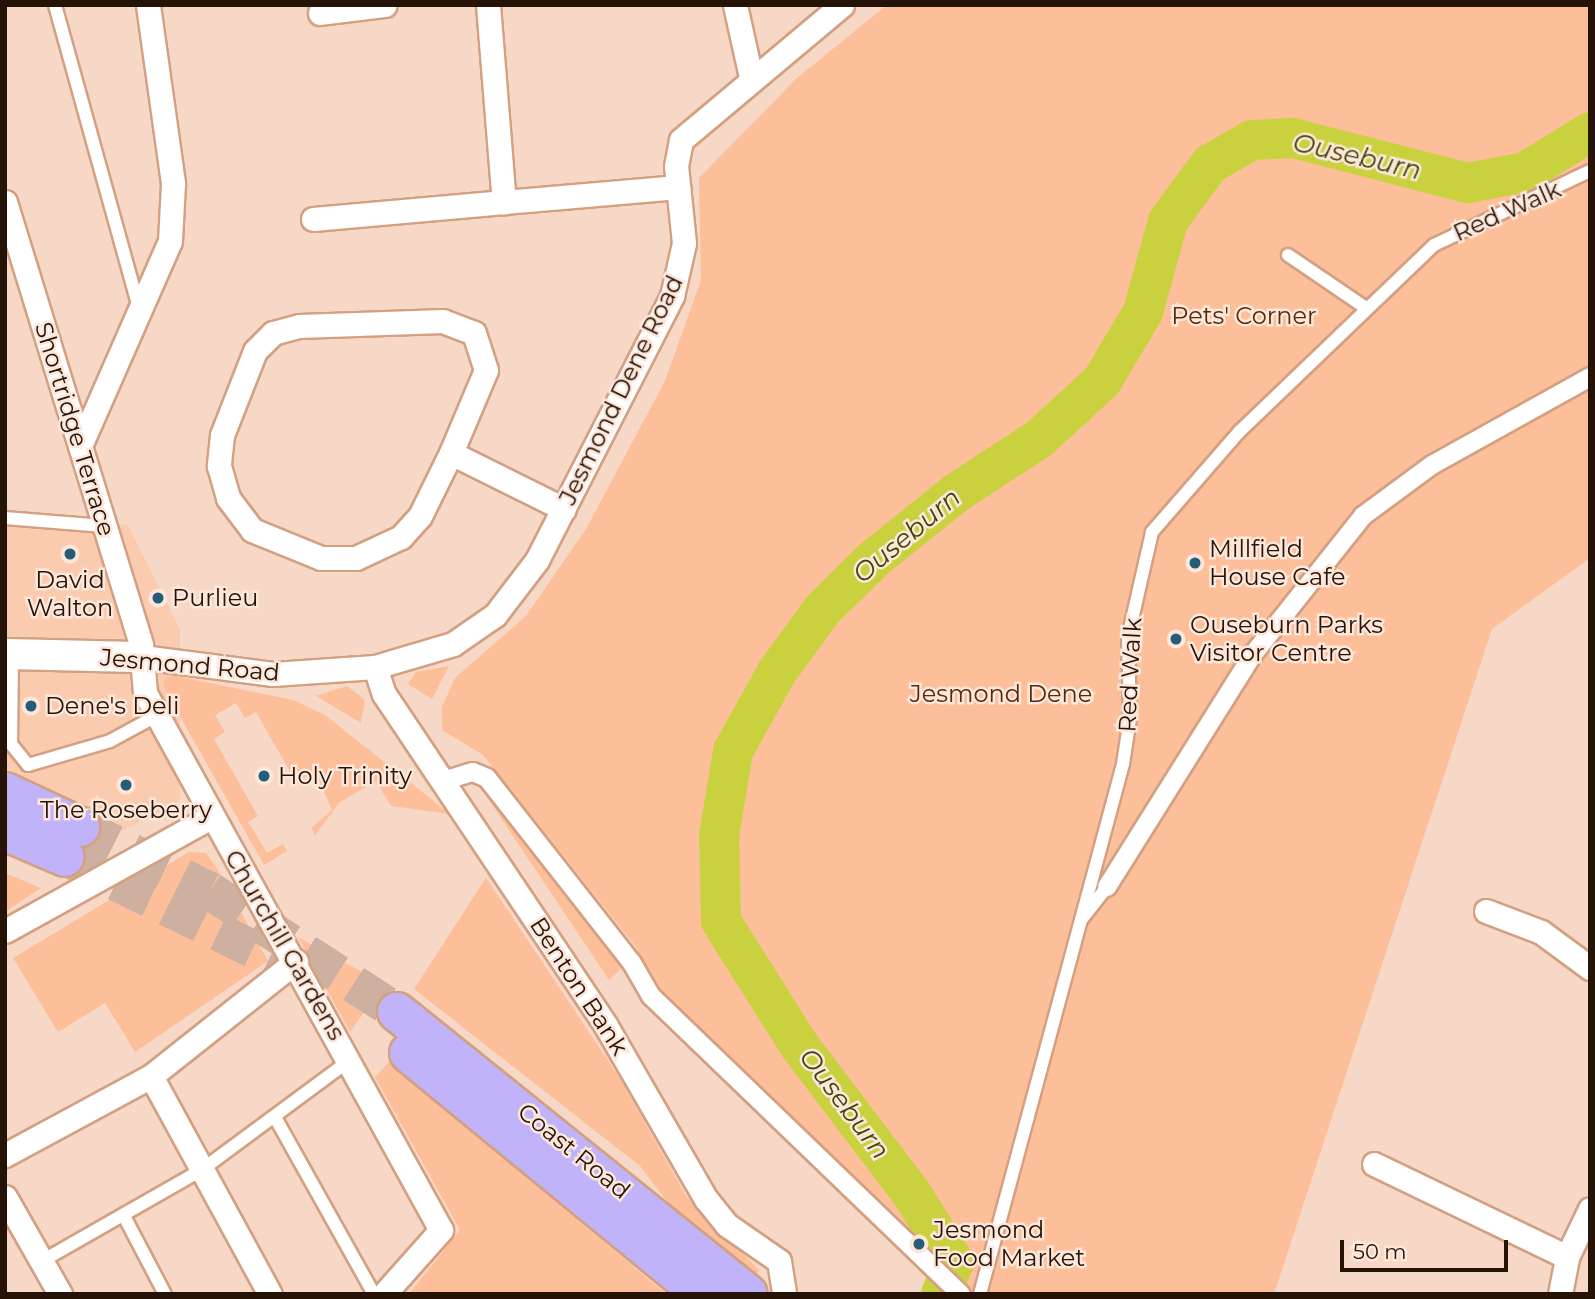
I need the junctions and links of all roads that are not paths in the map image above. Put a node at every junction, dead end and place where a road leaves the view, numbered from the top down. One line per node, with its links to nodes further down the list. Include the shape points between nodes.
1 (55, 5): 16 (lane)
2 (148, 5): 16 (street, via 173,183 170,241)
3 (385, 5): 7 (street)
4 (488, 5): 12 (street)
5 (735, 5): 8 (street)
6 (842, 5): 8 (street, Jesmond Dene Road)
7 (320, 13)
8 (751, 77): 10 (street, Jesmond Dene Road, via 681,139)
9 (1590, 171): 15 (lane, Red Walk, via 1538,200 1450,234)
10 (678, 187): 12 (street); 20 (street, Jesmond Dene Road, via 684,243 672,296)
11 (5, 202): 18 (street, Shortridge Terrace)
12 (504, 202): 13 (street)
13 (313, 219)
14 (1288, 254): 15 (lane)
15 (1366, 308): 33 (lane, Red Walk, via 1178,495 1152,532 1128,636 1130,718 1123,764)
16 (140, 309): 18 (street)
17 (1590, 377): 31 (street, via 1443,459 1363,516 1254,653)
18 (80, 446): 22 (street, Shortridge Terrace)
19 (451, 453): 19 (street, via 412,528 387,547 340,560 301,554 252,530 228,498 219,466 222,435 255,351 273,333 299,326 443,321 474,334 486,370); 20 (street)
20 (564, 509): 25 (street, Jesmond Dene Road, via 525,580 495,615 453,644)
21 (5, 518): 22 (lane)
22 (104, 526): 24 (street, Shortridge Terrace)
23 (9, 654): 24 (street, Jesmond Road); 26 (lane, via 11,744 28,765 110,741)
24 (142, 657): 25 (street, Jesmond Road, via 273,674); 26 (street, Churchill Gardens, via 142,681)
25 (375, 667): 27 (street, Benton Bank, via 384,694)
26 (156, 716): 29 (street, Churchill Gardens)
27 (443, 781): 55 (street, Benton Bank, via 606,1026 717,1214 779,1261); 56 (street, via 473,772 487,778 632,963 651,996)
28 (5, 792): 30 (highway, via 73,842)
29 (211, 817): 34 (street); 35 (street, Churchill Gardens)
30 (5, 831)
31 (1107, 887): 33 (lane)
32 (1486, 911): 36 (street, via 1541,932)
33 (1077, 924): 57 (lane, Red Walk)
34 (5, 931)
35 (296, 961): 37 (street, Churchill Gardens); 38 (street)
36 (1590, 968)
37 (350, 1060): 39 (lane); 52 (street, Churchill Gardens, via 441,1230)
38 (151, 1076): 40 (street); 42 (street)
39 (276, 1119): 42 (lane); 51 (lane)
40 (5, 1155)
41 (1374, 1164): 46 (street)
42 (200, 1171): 45 (lane); 50 (street)
43 (5, 1196): 47 (street)
44 (1590, 1209): 46 (street)
45 (124, 1216): 47 (lane); 49 (lane)
46 (1567, 1257): 58 (street)
47 (42, 1261): 48 (street)
48 (60, 1294)
49 (165, 1294)
50 (270, 1294)
51 (374, 1294)
52 (384, 1294)
53 (702, 1294): 54 (highway, Coast Road, via 390,1022)
54 (748, 1294)
55 (784, 1294)
56 (961, 1294)
57 (980, 1294)
58 (1560, 1294)

